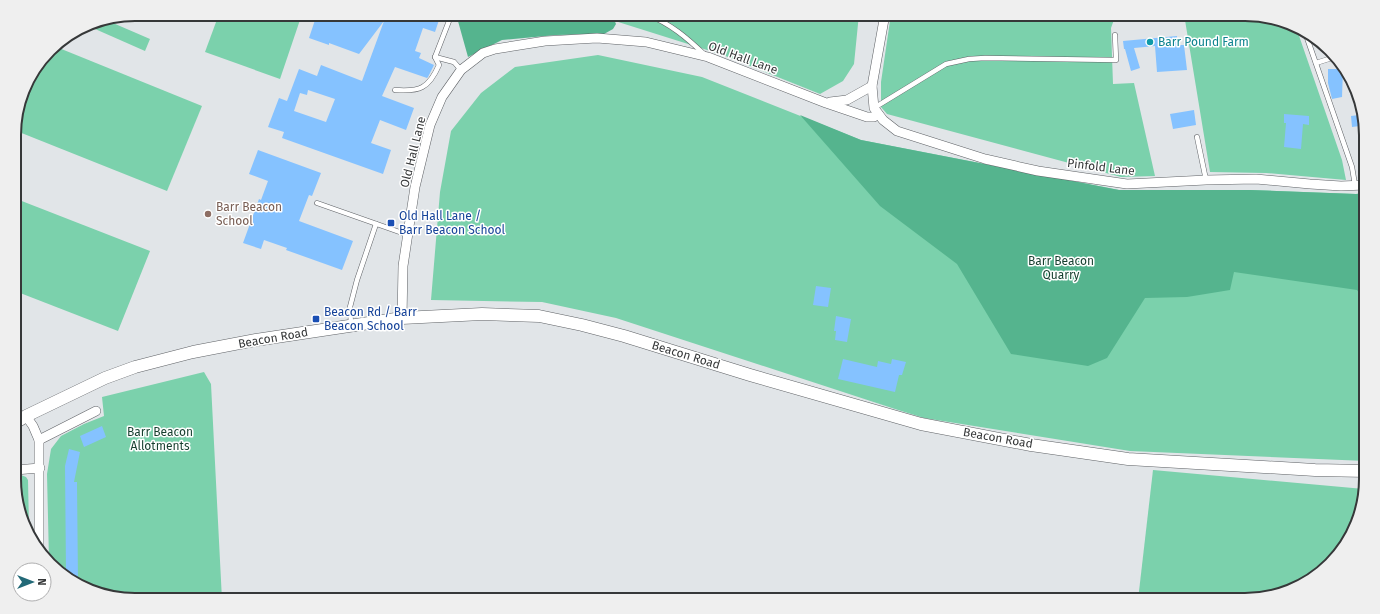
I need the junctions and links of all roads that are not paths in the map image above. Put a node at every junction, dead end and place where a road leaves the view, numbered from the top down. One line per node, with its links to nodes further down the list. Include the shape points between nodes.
1 (449, 21): 6 (lane)
2 (661, 21): 7 (lane, via 682,34)
3 (884, 21): 11 (street)
4 (1115, 35): 14 (lane, via 1116,60 969,59 946,64)
5 (1308, 40): 9 (lane)
6 (435, 57): 10 (lane, via 454,62); 12 (lane, via 439,65 426,86 407,91)
7 (708, 57): 10 (street, Old Hall Lane, via 646,42 597,38 545,41 495,48); 13 (street, Old Hall Lane)
8 (1329, 59): 9 (lane)
9 (1316, 63): 17 (lane, via 1352,167)
10 (461, 70): 21 (street, Old Hall Lane, via 442,97 430,125 415,187)
11 (872, 86): 13 (street, Old Hall Lane, via 847,100); 14 (street)
12 (395, 90)
13 (826, 103): 14 (street, Old Hall Lane, via 867,117 874,116)
14 (876, 111): 16 (street, Pinfold Lane, via 897,131 984,159 1038,171 1127,184)
15 (1197, 137): 16 (lane)
16 (1206, 180): 17 (street, Pinfold Lane, via 1256,179)
17 (1355, 186): 18 (street, Pinfold Lane)
18 (1359, 186)
19 (317, 203): 20 (lane)
20 (376, 224): 21 (lane); 23 (lane, via 356,280 350,307)
21 (408, 235): 22 (street, Old Hall Lane, via 403,266)
22 (402, 318): 23 (main road, Beacon Road); 30 (main road, Beacon Road, via 482,314 539,316 624,336 921,424 1031,445 1128,459)
23 (351, 325): 25 (main road, Beacon Road, via 256,340 135,367 105,378)
24 (96, 411): 27 (street)
25 (26, 416): 26 (main road, Beacon Road); 27 (street)
26 (21, 419)
27 (39, 440): 28 (street)
28 (40, 468): 29 (street); 31 (street)
29 (21, 469)
30 (1359, 471)
31 (40, 541)

